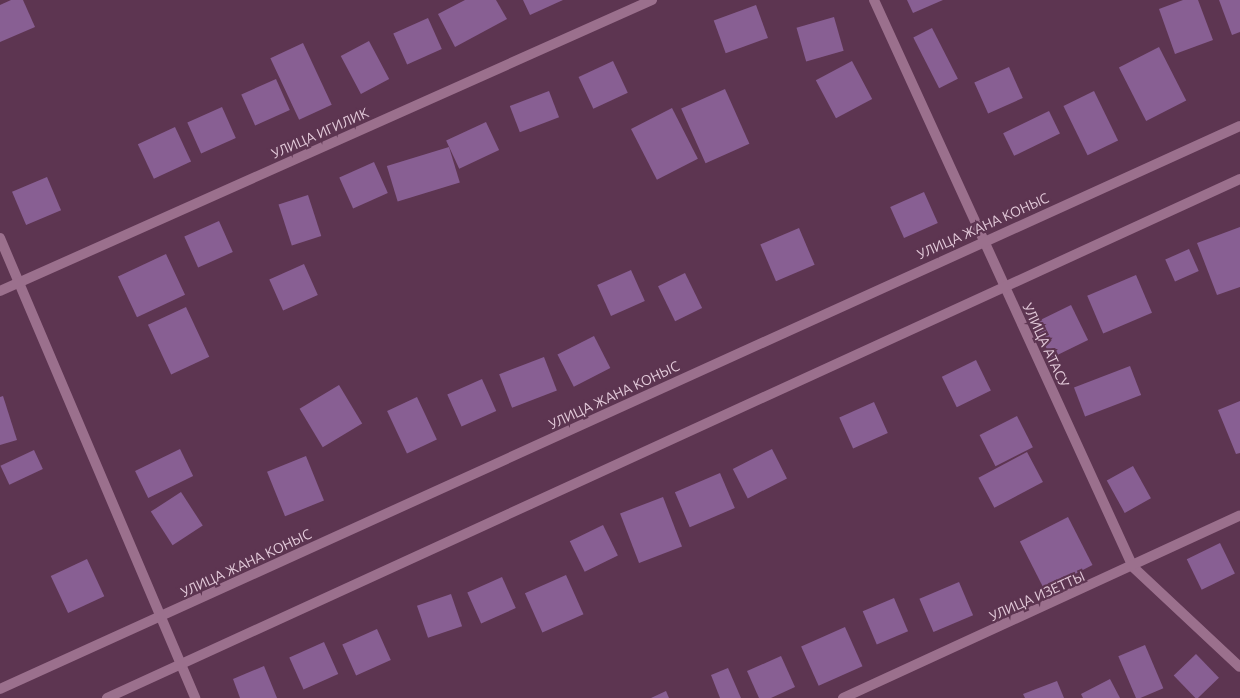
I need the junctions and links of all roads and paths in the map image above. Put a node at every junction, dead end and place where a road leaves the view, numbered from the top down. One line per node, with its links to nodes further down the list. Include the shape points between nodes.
1 (652, 0): 7 (street, УЛИЦА ИГИЛИК)
2 (874, 0): 6 (street, УЛИЦА АТАСУ)
3 (1240, 126): 6 (street, УЛИЦА ЖАНА КОНЫС)
4 (1240, 179): 8 (street)
5 (0, 238): 7 (street)
6 (983, 241): 8 (street, УЛИЦА АТАСУ); 12 (street, УЛИЦА ЖАНА КОНЫС)
7 (21, 282): 9 (street, УЛИЦА ИГИЛИК); 12 (street)
8 (1005, 287): 11 (street, УЛИЦА АТАСУ); 13 (street)
9 (0, 291)
10 (1240, 515): 11 (street, УЛИЦА ИЗЕТТЫ)
11 (1133, 567): 14 (street, УЛИЦА АТАСУ); 18 (street, УЛИЦА ИЗЕТТЫ)
12 (161, 617): 13 (street); 15 (street, УЛИЦА ЖАНА КОНЫС)
13 (181, 665): 16 (street); 17 (street)
14 (1240, 667)
15 (0, 689)
16 (107, 698)
17 (195, 698)
18 (844, 698)

